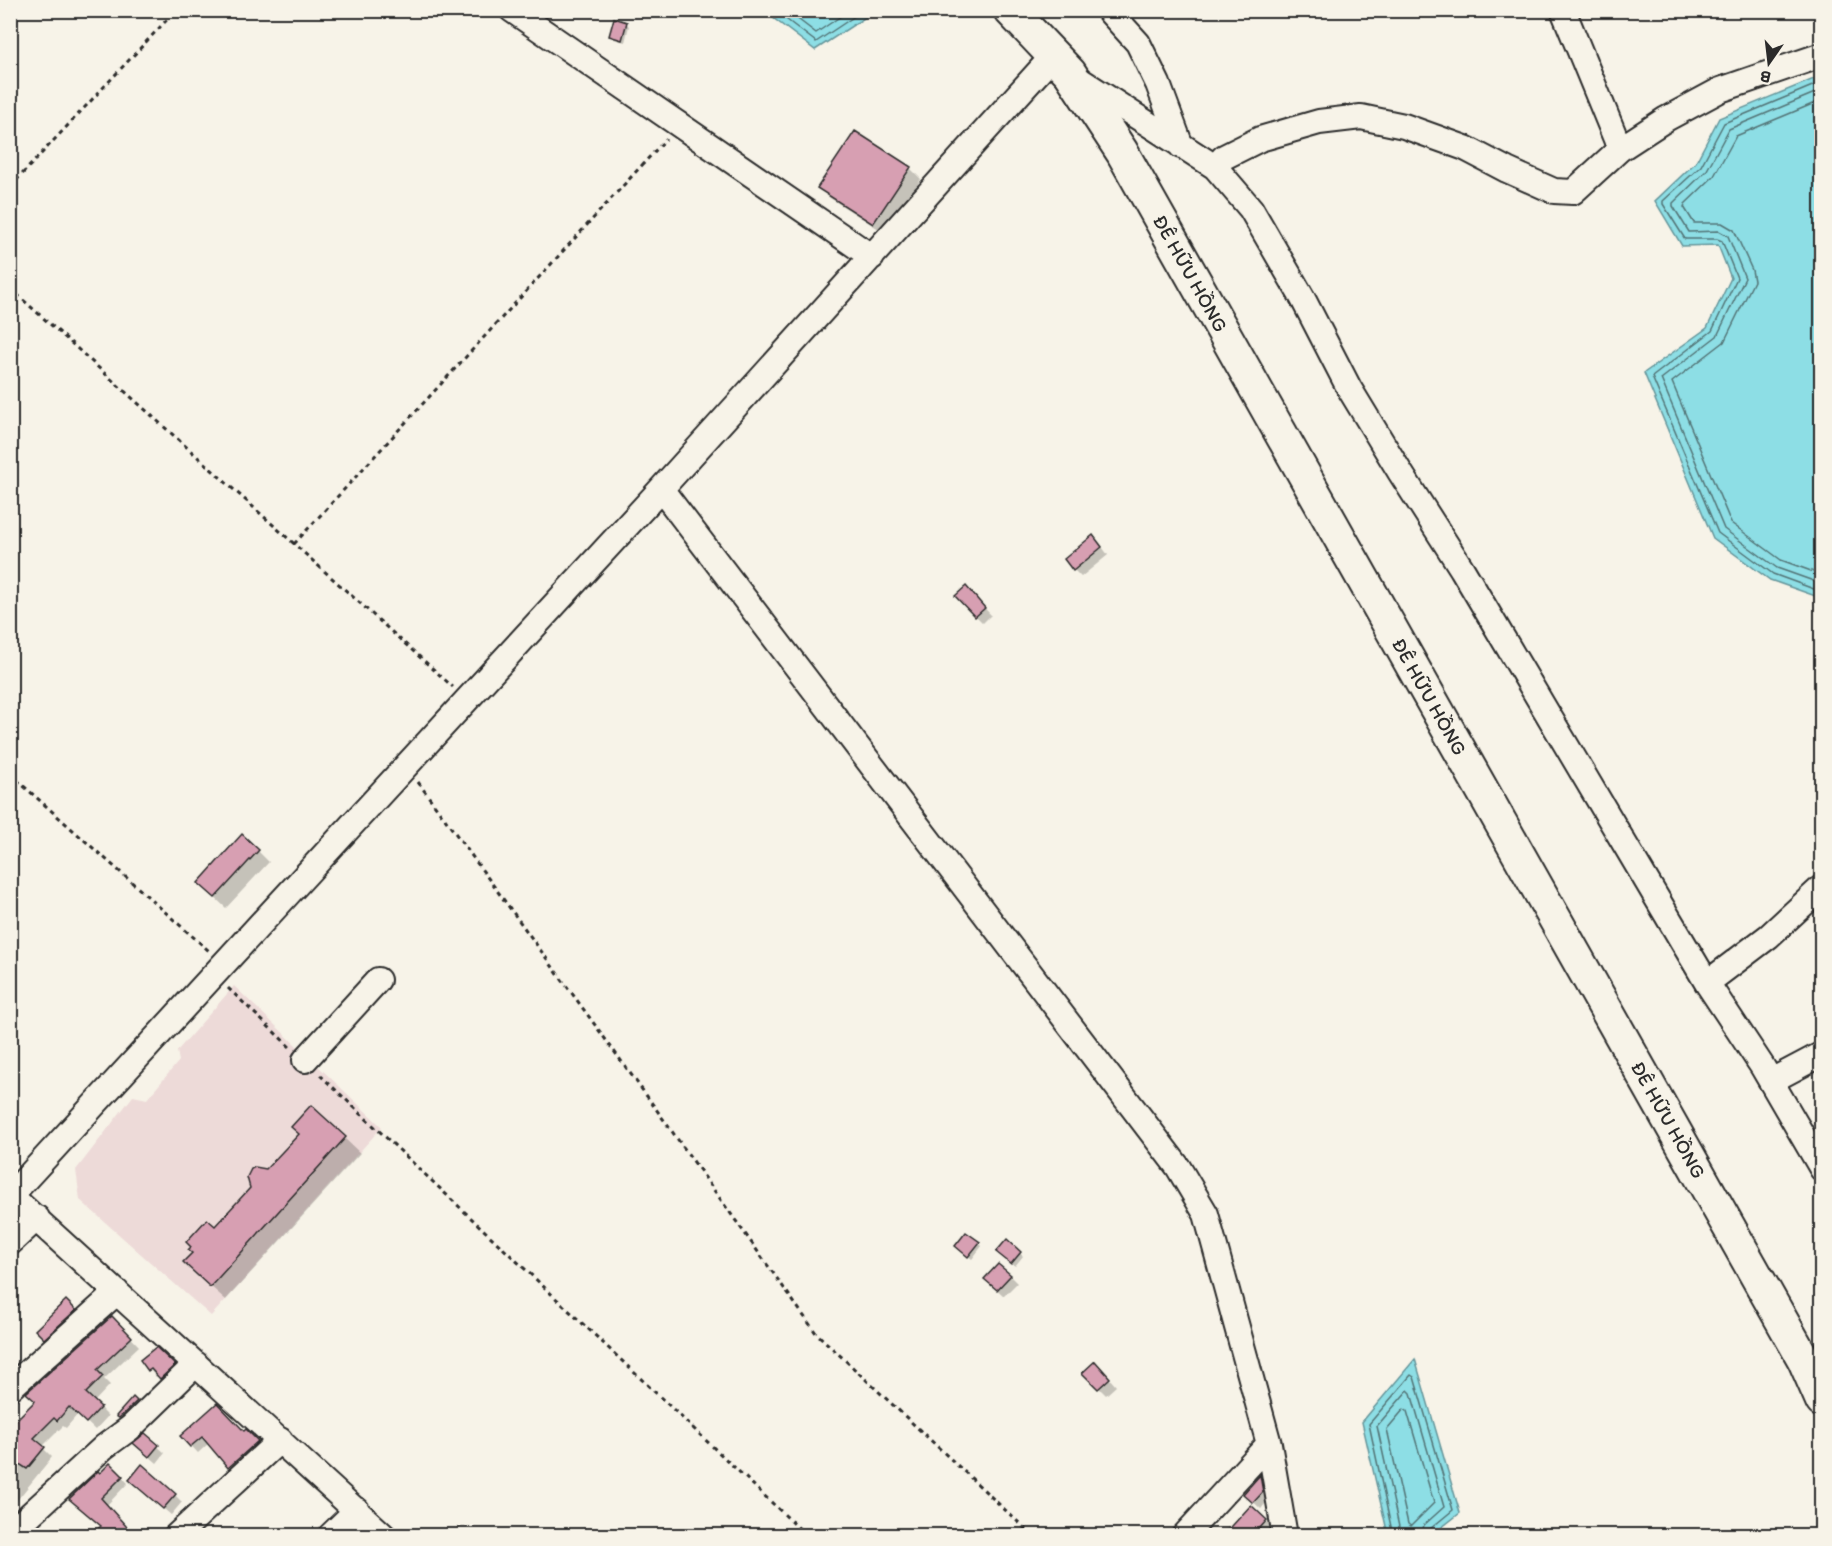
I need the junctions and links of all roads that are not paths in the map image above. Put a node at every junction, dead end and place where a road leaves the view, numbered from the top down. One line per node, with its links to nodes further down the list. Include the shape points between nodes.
1 (512, 10): 10 (street)
2 (1010, 10): 6 (main road, ĐÊ HỮU HỒNG)
3 (1108, 10): 7 (street, via 1138,43)
4 (1563, 10): 8 (street)
5 (1821, 55): 8 (street, via 1720,90 1666,118)
6 (1062, 64): 7 (street); 10 (street); 25 (main road, ĐÊ HỮU HỒNG, via 1133,171 1799,1350)
7 (1181, 146): 9 (street)
8 (1620, 149): 9 (street, via 1573,192 1554,192 1465,148 1404,126 1361,117 1319,122 1260,139 1224,157)
9 (1215, 167): 14 (street, via 1251,209 1349,388 1462,568)
10 (872, 257): 11 (street)
11 (662, 489): 19 (street); 27 (street, via 1178,1167 1206,1214)
12 (1821, 887): 14 (street, via 1769,936)
13 (378, 980): 16 (street)
14 (1707, 983): 17 (street)
15 (1821, 1054): 17 (street)
16 (305, 1060)
17 (1771, 1081): 18 (street)
18 (1821, 1169)
19 (11, 1195): 20 (street)
20 (37, 1218): 21 (street); 22 (street)
21 (10, 1243)
22 (117, 1292): 23 (street); 24 (street)
23 (196, 1364): 26 (street); 29 (street)
24 (10, 1388)
25 (1821, 1401)
26 (280, 1440): 28 (street); 30 (street)
27 (1269, 1444): 33 (street); 34 (street)
28 (357, 1510): 31 (street); 32 (street)
29 (10, 1533)
30 (177, 1536)
31 (330, 1536)
32 (384, 1536)
33 (1184, 1536)
34 (1285, 1536)

